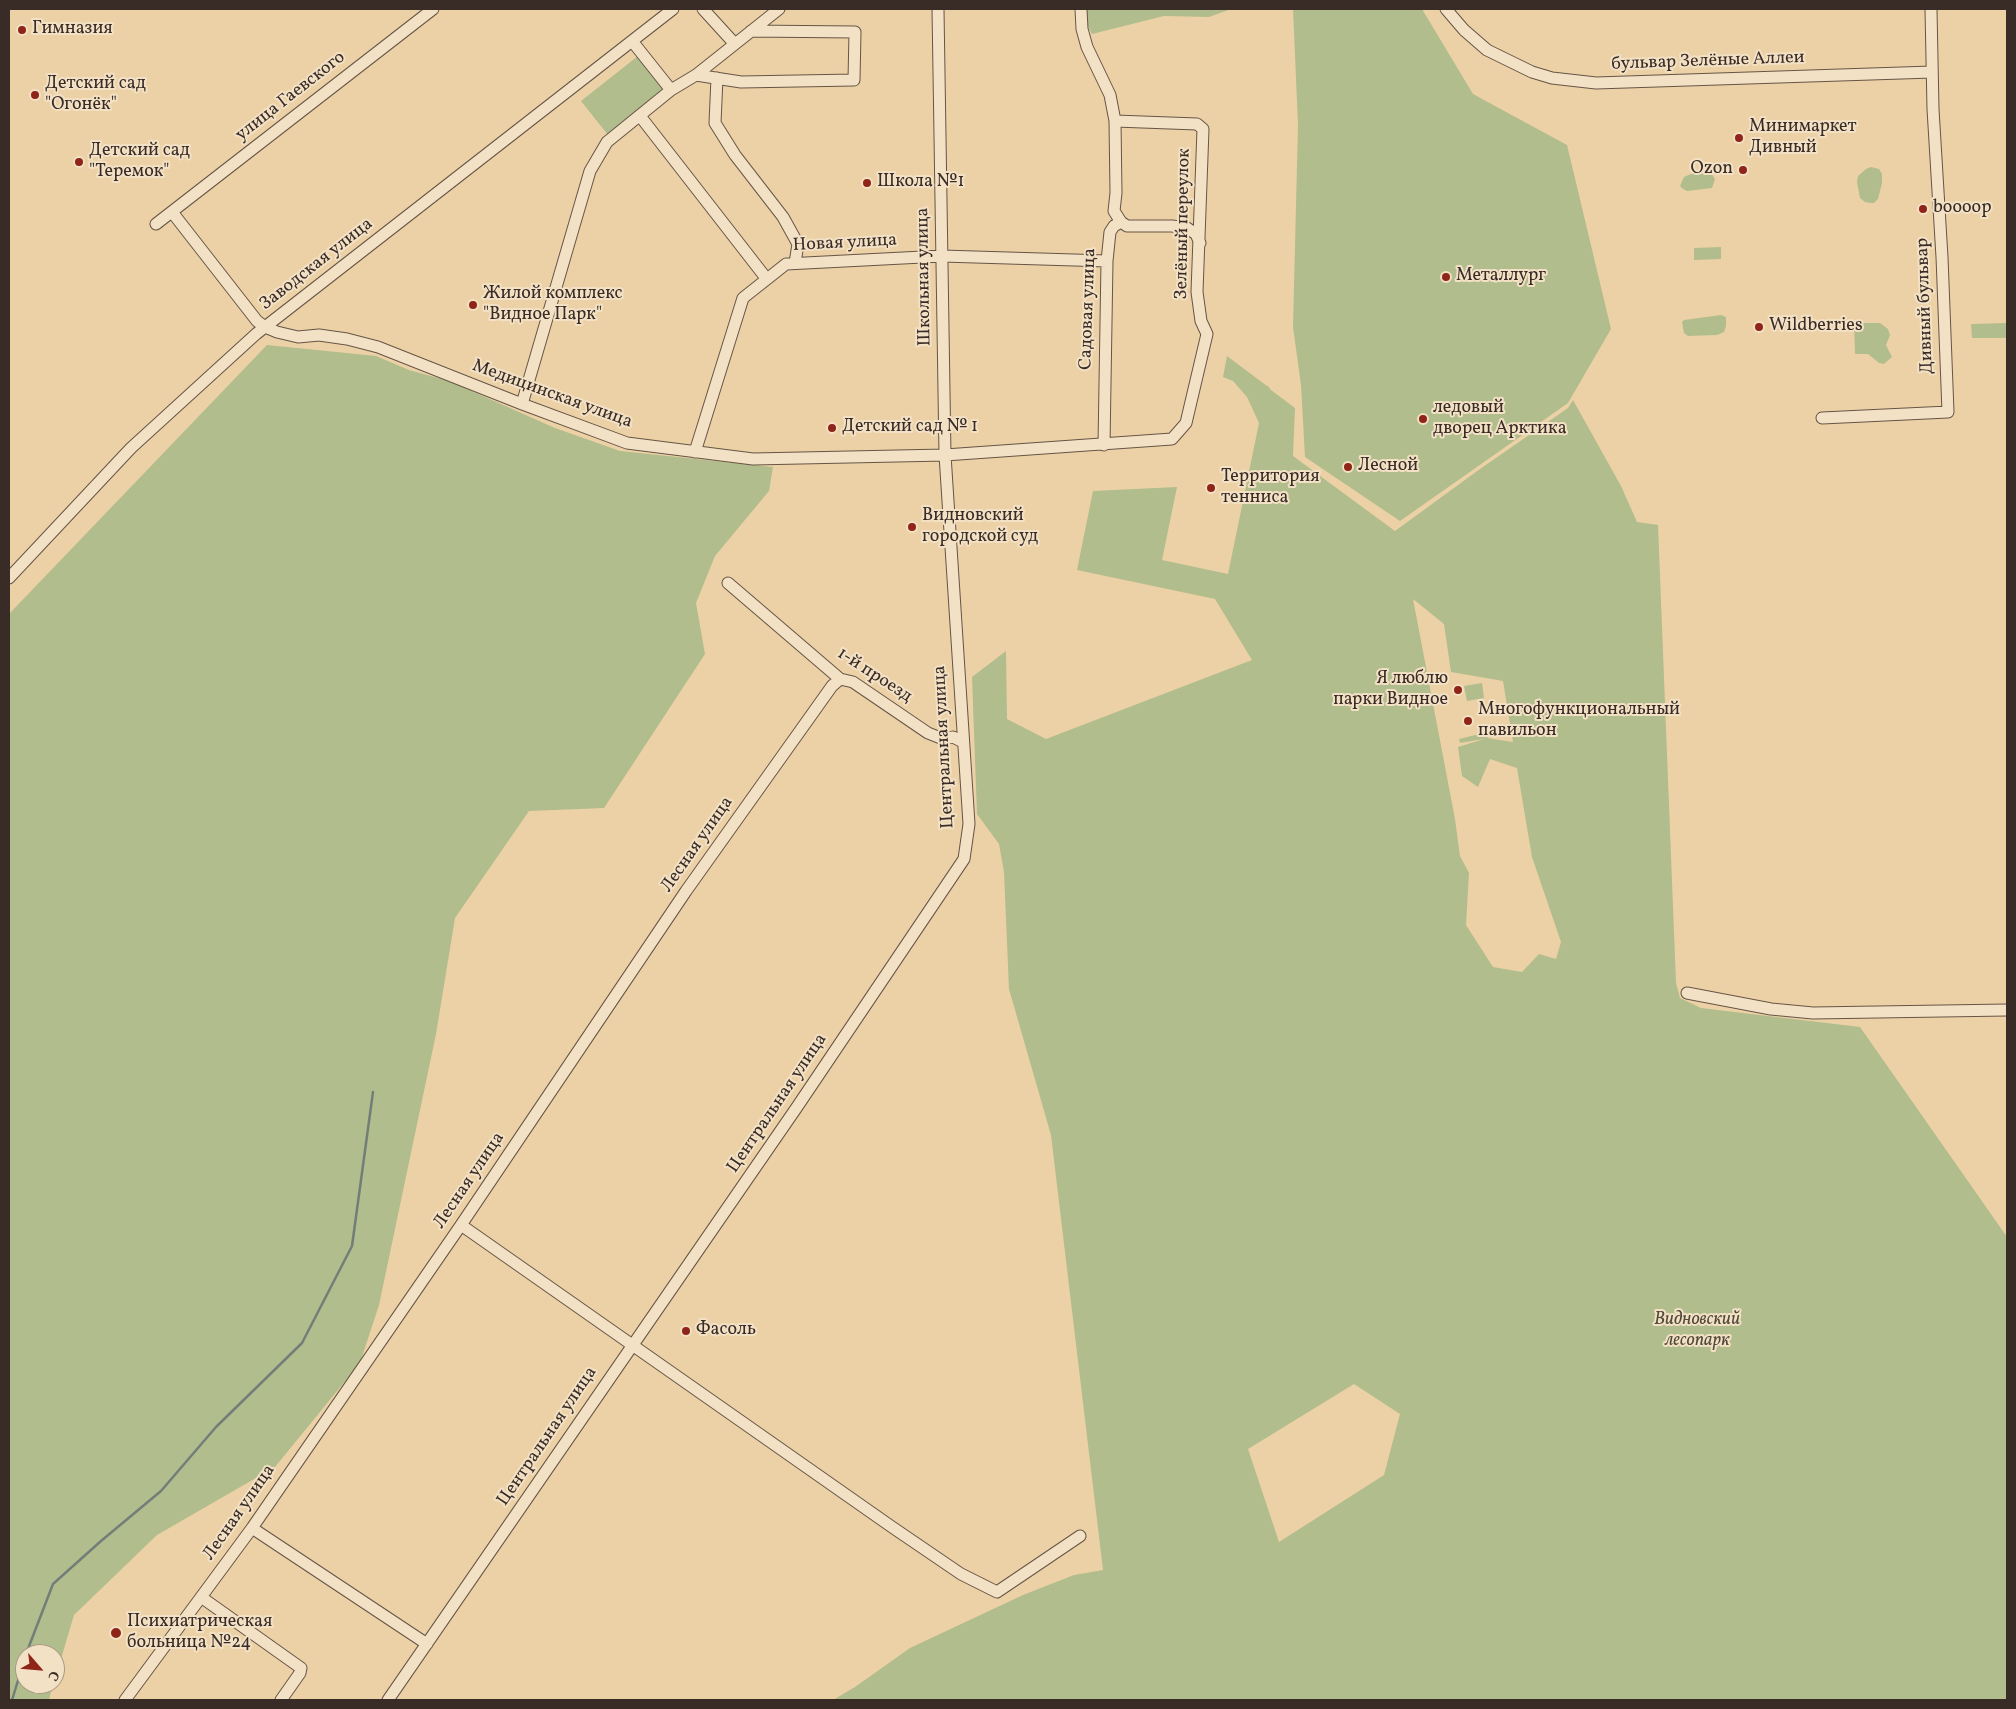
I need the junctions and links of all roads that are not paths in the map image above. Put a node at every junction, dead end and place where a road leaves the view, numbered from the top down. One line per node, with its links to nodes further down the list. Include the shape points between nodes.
1 (433, 9): 18 (street, улица Гаевского)
2 (674, 9): 10 (street, Заводская улица)
3 (703, 9): 11 (street)
4 (779, 9): 9 (street)
5 (938, 9): 22 (street, Школьная улица)
6 (1081, 9): 17 (street, via 1087,47 1110,95)
7 (1446, 9): 12 (street, бульвар Зелёные Аллеи, via 1487,50 1532,72 1560,79 1596,83)
8 (1931, 9): 12 (street)
9 (751, 31): 11 (street); 14 (street, via 855,32 854,80 741,82)
10 (632, 41): 15 (street); 26 (street, Заводская улица)
11 (734, 43): 13 (street)
12 (1932, 72): 28 (street, Дивный бульвар, via 1948,412)
13 (696, 75): 14 (street); 15 (street)
14 (717, 78): 24 (street, via 715,123 735,155 783,217 798,244)
15 (671, 90): 16 (street)
16 (640, 116): 25 (street); 27 (street, via 606,142 590,171)
17 (1115, 121): 19 (street, via 1114,211); 21 (street, Зелёный переулок, via 1197,124 1203,129)
18 (172, 212): 20 (street, улица Гаевского); 26 (street, via 252,315)
19 (1121, 222): 21 (street, via 1127,226 1187,228 1196,234); 23 (street, Садовая улица, via 1110,232)
20 (156, 224)
21 (1200, 243): 29 (street, Зелёный переулок, via 1197,292 1206,334 1186,423)
22 (942, 256): 23 (street, Новая улица); 24 (street, Новая улица); 32 (street, Школьная улица)
23 (1107, 261): 30 (street, Садовая улица)
24 (795, 263): 25 (street, Новая улица, via 786,264)
25 (766, 278): 31 (street, Новая улица, via 743,298)
26 (265, 327): 27 (street, Медицинская улица, via 298,337 319,335 378,347); 33 (street, Заводская улица, via 131,448)
27 (522, 404): 31 (street, Медицинская улица, via 627,443)
28 (1822, 418)
29 (1172, 439): 30 (street, Медицинская улица)
30 (1104, 445): 32 (street, Медицинская улица)
31 (695, 452): 32 (street, Медицинская улица, via 753,459)
32 (945, 455): 36 (street, Центральная улица)
33 (9, 578)
34 (728, 583): 35 (street, 1-й проезд)
35 (840, 679): 36 (street, 1-й проезд, via 853,682 928,733); 39 (street, Лесная улица, via 686,891)
36 (963, 742): 40 (street, Центральная улица, via 968,824 964,859)
37 (1687, 993): 38 (street, via 1813,1014)
38 (2007, 1010)
39 (461, 1225): 40 (street); 41 (street, Лесная улица)
40 (633, 1344): 42 (street, via 892,1528 961,1574 997,1592); 44 (street, Центральная улица)
41 (252, 1528): 43 (street, Лесная улица); 44 (street)
42 (1080, 1536)
43 (201, 1597): 45 (street, Лесная улица); 46 (street, via 301,1668)
44 (427, 1644): 47 (street, Центральная улица)
45 (125, 1700)
46 (281, 1700)
47 (388, 1700)

